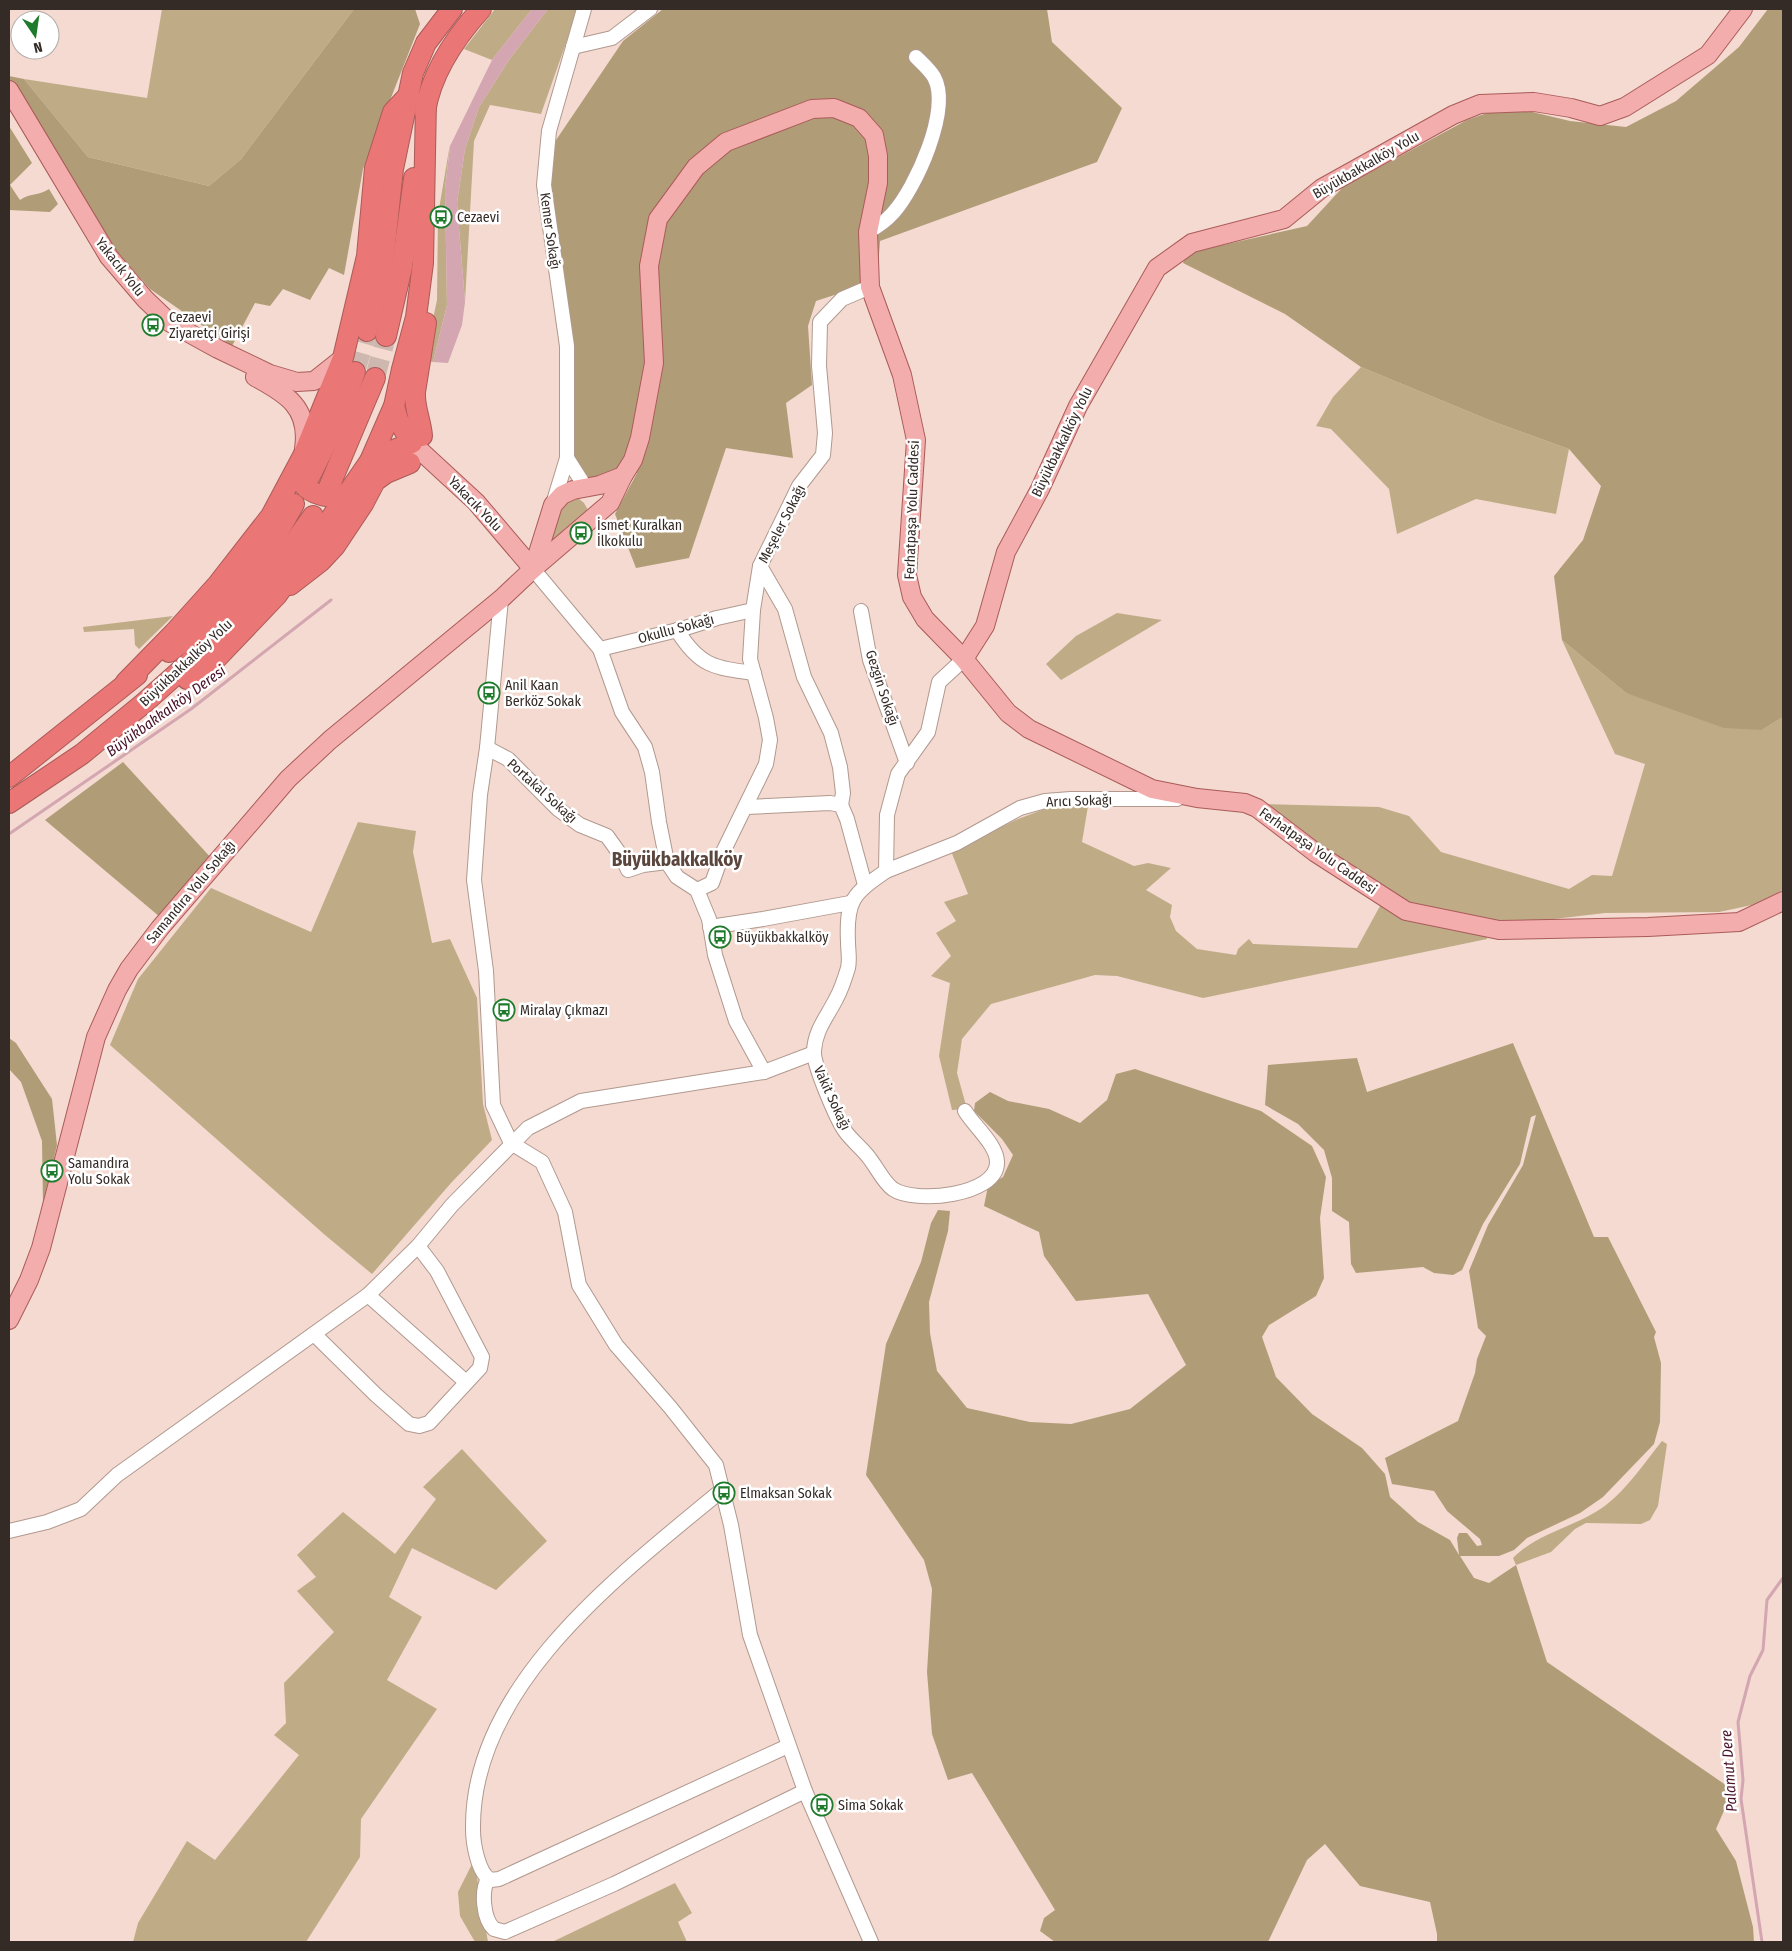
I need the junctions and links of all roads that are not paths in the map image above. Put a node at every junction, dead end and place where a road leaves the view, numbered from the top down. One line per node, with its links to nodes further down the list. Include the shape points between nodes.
1 (452, 9): 9 (highway, via 426,43 413,73)
2 (481, 9): 9 (highway, via 467,24)
3 (584, 9): 6 (street, Kemer Sokağı)
4 (650, 9): 6 (street, via 612,38)
5 (1743, 9): 40 (main road, Büyükbakkalköy Yolu, via 1708,56 1624,107 1600,116 1534,102 1480,104 1453,115 1322,188 1284,220 1192,243 1158,268 1078,406 1040,489 1006,552 985,626)
6 (573, 47): 21 (street, Kemer Sokağı, via 549,132 544,185 567,346)
7 (916, 57): 11 (street, via 934,78 938,92 933,137 906,194 892,214)
8 (9, 90): 15 (main road, Yakacık Yolu, via 109,257 169,322 270,374 297,382 314,381)
9 (417, 98): 12 (highway); 14 (highway, via 393,170); 15 (highway, via 393,112 375,168 367,256)
10 (9, 112): 20 (main road, Yakacık Yolu, via 102,263 126,295 160,324 288,397 304,420)
11 (868, 232): 13 (main road, Ferhatpaşa Yolu Caddesi); 24 (main road, Ferhatpaşa Yolu Caddesi, via 878,183 874,134 858,118 834,108 812,109 726,142 696,167 658,219 649,266 654,363 640,438 633,460)
12 (423, 262): 16 (highway, via 416,317); 19 (highway, via 430,297 414,403 421,424)
13 (870, 287): 32 (street, Meşeler Sokağı, via 842,299 820,322 823,455 799,486); 40 (main road, Ferhatpaşa Yolu Caddesi, via 902,375 916,440 907,575 912,597 925,619)
14 (377, 334)
15 (349, 365): 16 (highway, via 352,345 360,339 377,337 391,343 399,354); 20 (highway); 23 (highway, via 341,414)
16 (402, 369): 18 (highway)
17 (375, 378): 25 (highway)
18 (394, 406): 19 (highway, via 398,420); 22 (highway)
19 (415, 448): 22 (highway, via 388,452); 33 (main road, Yakacık Yolu, via 476,502); 34 (highway, via 376,481 335,546 321,561)
20 (303, 456): 27 (highway, via 301,480 308,490 340,498); 42 (highway, via 272,516 218,584)
21 (567, 458): 26 (street); 29 (street, Kemer Sokağı)
22 (370, 461): 27 (highway)
23 (310, 476)
24 (623, 476): 26 (main road); 30 (main road, Ferhatpaşa Yolu Caddesi)
25 (329, 487)
26 (586, 488): 29 (main road, via 562,495); 30 (main road)
27 (350, 490): 34 (highway)
28 (294, 504): 42 (highway, Büyükbakkalköy Yolu, via 249,575 221,607 184,641)
29 (553, 505): 33 (main road, Kemer Sokağı)
30 (602, 512): 33 (main road, Ferhatpaşa Yolu Caddesi)
31 (313, 516): 43 (highway, Büyükbakkalköy Yolu, via 268,579 218,637)
32 (760, 566): 36 (street, Meşeler Sokağı); 49 (street, via 785,609 804,677 831,733 841,776)
33 (533, 569): 35 (main road, Samandıra Yolu Sokağı); 39 (street)
34 (277, 595): 43 (highway, via 215,660)
35 (501, 599): 44 (street); 64 (main road, Samandıra Yolu Sokağı, via 330,740 288,779 160,928 129,969 96,1037 40,1248 29,1280)
36 (753, 610): 38 (street, Okullu Sokağı); 41 (street, Meşeler Sokağı, via 750,659)
37 (861, 611): 45 (street, Gezgin Sokağı, via 870,660)
38 (677, 630): 39 (street, Okullu Sokağı); 41 (street, via 700,660 721,668)
39 (600, 649): 51 (street, via 622,712 645,747)
40 (964, 658): 45 (street, via 939,682 928,732); 47 (main road, Ferhatpaşa Yolu Caddesi, via 1008,713 1028,729 1152,789)
41 (754, 673): 50 (street, Meşeler Sokağı, via 770,740 766,764)
42 (126, 682): 46 (highway, Büyükbakkalköy Yolu)
43 (144, 704): 48 (highway, Büyükbakkalköy Yolu, via 82,754)
44 (487, 748): 51 (street, Portakal Sokağı, via 508,759 558,809 580,825 607,836 628,870); 61 (street, via 474,880 486,971 493,1105)
45 (907, 763): 52 (street, via 898,774 887,815)
46 (9, 777)
47 (1197, 798): 52 (street, Arıcı Sokağı, via 1045,801 1020,808 957,843); 55 (main road, Ferhatpaşa Yolu Caddesi, via 1245,803 1258,808 1316,853 1406,912 1499,930 1738,922)
48 (9, 802)
49 (841, 805): 50 (street, via 830,802); 53 (street)
50 (746, 807): 54 (street, Meşeler Sokağı, via 723,852 712,883)
51 (667, 862): 54 (street, via 676,876)
52 (886, 871): 53 (street, Arıcı Sokağı)
53 (865, 886): 56 (street, Arıcı Sokağı)
54 (697, 890): 57 (street)
55 (1783, 901)
56 (850, 903): 57 (street); 58 (street, via 847,925 849,966 836,999 816,1034)
57 (710, 927): 59 (street, via 715,955 736,1021)
58 (814, 1053): 59 (street); 60 (street, Vakit Sokağı, via 818,1072 845,1130 892,1189 907,1195 954,1195 993,1175 997,1163 994,1150)
59 (764, 1072): 61 (street, via 581,1101 528,1128)
60 (965, 1111)
61 (511, 1144): 62 (street); 67 (street, via 542,1162 565,1212 579,1285 616,1345 716,1465)
62 (418, 1246): 63 (street); 66 (street, via 437,1271 481,1353 480,1368)
63 (368, 1295): 65 (street); 66 (street)
64 (9, 1320)
65 (314, 1334): 66 (street, via 376,1395 414,1426 429,1423); 68 (street, via 117,1475 81,1508 47,1522)
66 (466, 1382)
67 (722, 1490): 69 (street, via 750,1635); 71 (street, via 592,1603 551,1647 508,1706 483,1763 474,1818 475,1847 483,1873)
68 (9, 1531)
69 (788, 1746): 70 (street); 71 (street, via 499,1879)
70 (805, 1791): 71 (street, via 614,1884 505,1932 494,1929 488,1921 483,1892); 72 (street)
71 (488, 1878)
72 (871, 1942)

